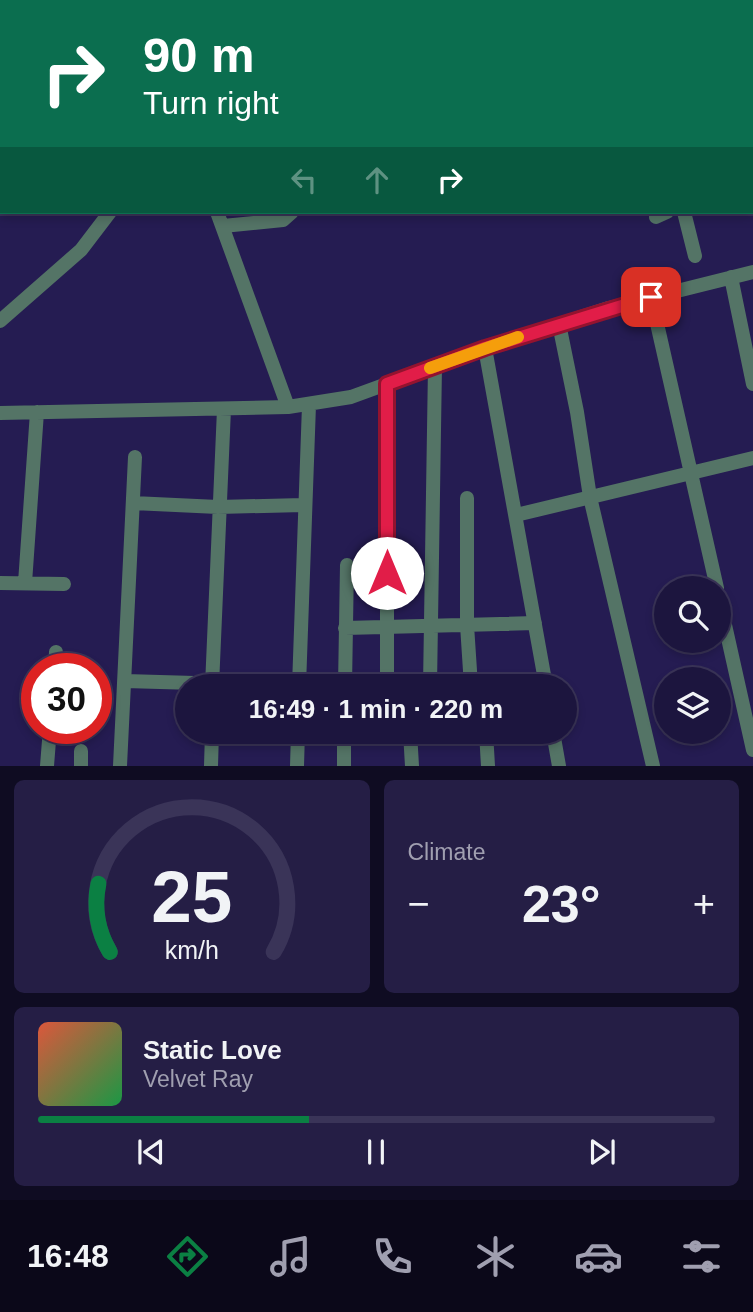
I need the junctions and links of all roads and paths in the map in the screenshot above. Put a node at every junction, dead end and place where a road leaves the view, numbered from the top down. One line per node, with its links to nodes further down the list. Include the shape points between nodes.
1 (108, 214): 10 (street, via 81,250)
2 (218, 214): 5 (street)
3 (290, 214): 5 (street, via 283,220)
4 (684, 214): 6 (street)
5 (223, 226): 17 (street)
6 (695, 256)
7 (753, 272): 8 (street)
8 (731, 277): 9 (street); 15 (street)
9 (651, 297): 11 (street); 23 (street)
10 (0, 321)
11 (559, 324): 12 (street); 24 (street)
12 (485, 348): 13 (street); 29 (street)
13 (435, 366): 14 (street); 38 (street)
14 (387, 384): 16 (street); 37 (street)
15 (753, 384)
16 (309, 405): 17 (street); 27 (street)
17 (288, 407): 18 (street)
18 (224, 408): 19 (street); 28 (street)
19 (37, 412): 20 (street); 33 (street)
20 (0, 413)
21 (135, 457): 26 (street)
22 (753, 458): 23 (street)
23 (692, 473): 24 (street); 31 (street)
24 (590, 497): 29 (street); 68 (street)
25 (467, 498): 36 (street)
26 (133, 503): 28 (street); 48 (street)
27 (303, 505): 28 (street); 42 (street)
28 (218, 507): 41 (street)
29 (516, 515): 35 (street)
30 (348, 565): 39 (street)
31 (714, 576)
32 (0, 583): 33 (street)
33 (25, 583): 34 (street)
34 (64, 584)
35 (535, 623): 36 (street); 47 (street)
36 (467, 625): 38 (street); 46 (street)
37 (387, 626): 38 (street); 39 (street); 44 (street)
38 (430, 626): 45 (street)
39 (345, 628): 43 (street)
40 (731, 652): 57 (street)
41 (212, 674)
42 (300, 674)
43 (345, 674)
44 (387, 674)
45 (430, 674)
46 (470, 674)
47 (544, 674)
48 (125, 681): 49 (street); 61 (street)
49 (175, 683)
50 (49, 744): 59 (street)
51 (212, 744): 62 (street)
52 (298, 744): 63 (street)
53 (344, 744): 64 (street)
54 (411, 744): 65 (street)
55 (487, 744): 66 (street)
56 (555, 744): 67 (street)
57 (753, 750)
58 (81, 751): 60 (street)
59 (47, 766)
60 (81, 766)
61 (120, 766)
62 (211, 766)
63 (297, 766)
64 (344, 766)
65 (412, 766)
66 (488, 766)
67 (559, 766)
68 (653, 766)

